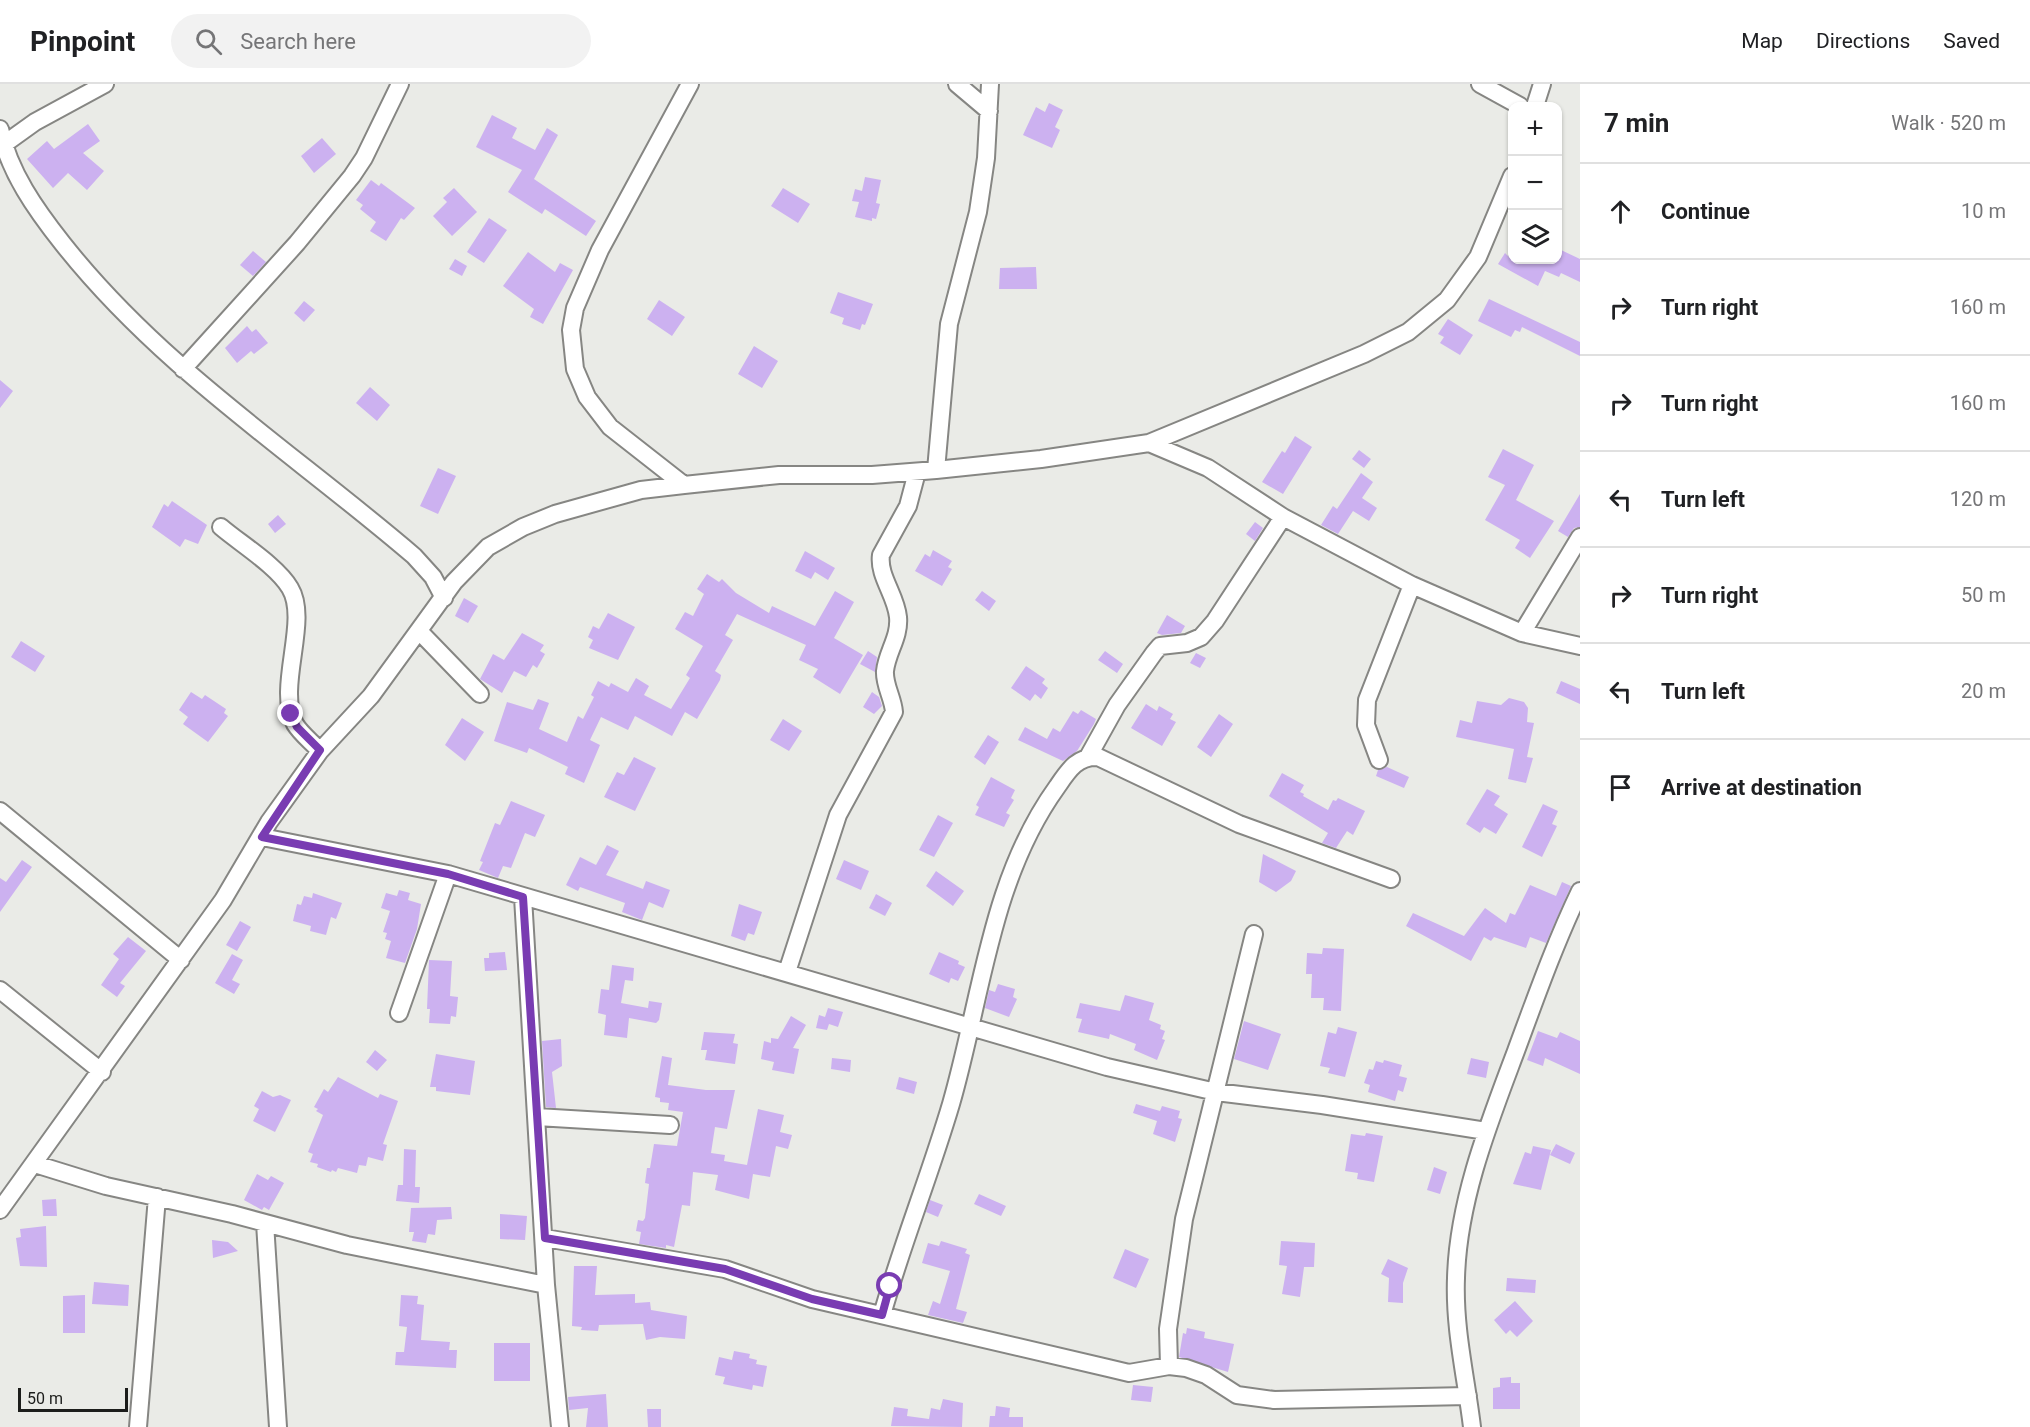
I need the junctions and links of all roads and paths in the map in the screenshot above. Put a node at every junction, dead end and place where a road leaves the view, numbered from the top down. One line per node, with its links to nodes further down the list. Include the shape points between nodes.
1 (105, 84): 11 (street)
2 (400, 84): 13 (street, via 352,176)
3 (690, 84): 17 (street, via 600,250 574,308 571,330 575,369 587,397 610,427)
4 (957, 84): 10 (street)
5 (990, 84): 10 (street)
6 (1480, 84): 8 (street)
7 (1542, 84): 9 (street)
8 (1513, 102)
9 (1536, 102)
10 (989, 111): 15 (street, via 978,212 949,324)
11 (2, 137): 13 (street, via 23,189 95,284)
12 (1508, 186): 14 (street, via 1478,257 1448,300 1408,332)
13 (183, 369): 22 (street, via 414,556 433,577)
14 (1149, 443): 15 (street); 18 (street, via 1208,468)
15 (936, 470): 16 (street)
16 (917, 472): 17 (street, via 778,475); 38 (street, via 908,506 880,555 898,618 895,643 885,669 894,712 838,815)
17 (684, 485): 22 (street, via 604,499 523,527 488,547)
18 (1283, 517): 21 (street); 28 (street, via 1201,637 1161,646 1154,653 1117,705)
19 (221, 527): 27 (street, via 291,590 295,604 291,714 297,727)
20 (1580, 537): 24 (street)
21 (1412, 585): 24 (street); 29 (street, via 1367,700 1365,725)
22 (444, 598): 23 (street)
23 (419, 631): 26 (street); 27 (street, via 371,696)
24 (1522, 633): 25 (street)
25 (1580, 646)
26 (480, 694)
27 (320, 750): 31 (street)
28 (1088, 756): 33 (street, via 1114,764 1239,824); 41 (street, via 1078,761 1050,796 1034,820 1011,871)
29 (1379, 760)
30 (0, 811): 37 (street)
31 (262, 837): 32 (street); 37 (street)
32 (448, 874): 35 (street); 40 (street)
33 (1391, 879)
34 (1580, 891): 46 (street)
35 (523, 897): 38 (street); 44 (street)
36 (1254, 934): 43 (street)
37 (181, 960): 42 (street)
38 (787, 972): 41 (street)
39 (0, 990): 42 (street)
40 (399, 1013)
41 (971, 1027): 43 (street, via 1107,1067); 53 (street, via 951,1103)
42 (102, 1072): 47 (street)
43 (1216, 1092): 46 (street); 54 (street, via 1184,1218 1168,1329)
44 (537, 1117): 45 (street); 51 (street)
45 (670, 1125)
46 (1486, 1131): 55 (street, via 1470,1189 1456,1277 1457,1332)
47 (35, 1164): 48 (street); 49 (street)
48 (156, 1197): 50 (street); 56 (street)
49 (0, 1210)
50 (265, 1223): 52 (street, via 433,1264); 57 (street)
51 (545, 1238): 52 (street); 53 (street, via 725,1269 812,1299)
52 (546, 1285): 58 (street)
53 (882, 1315): 54 (street, via 1130,1373)
54 (1169, 1366): 55 (street, via 1206,1375 1237,1395 1274,1400)
55 (1468, 1396): 59 (street)
56 (138, 1427)
57 (278, 1427)
58 (560, 1427)
59 (1472, 1427)

